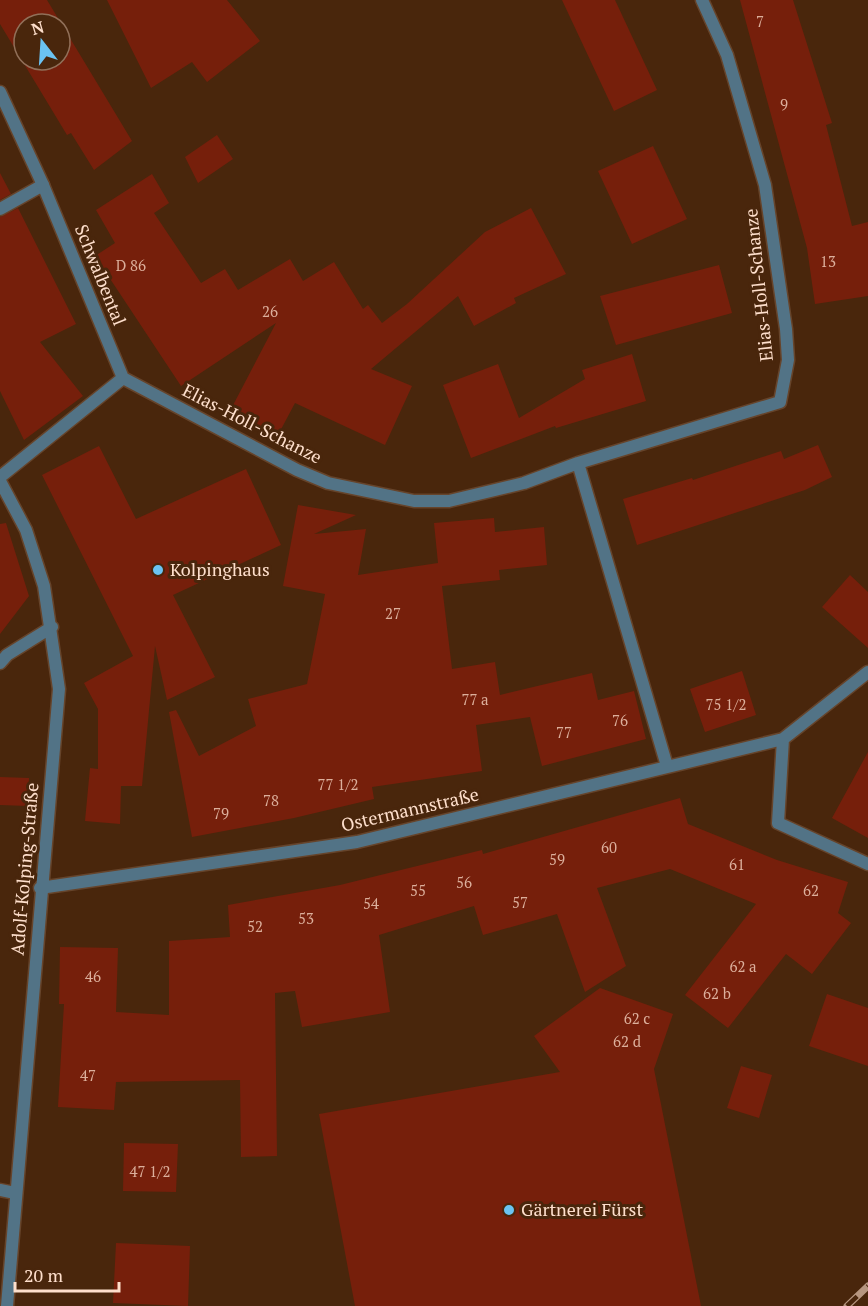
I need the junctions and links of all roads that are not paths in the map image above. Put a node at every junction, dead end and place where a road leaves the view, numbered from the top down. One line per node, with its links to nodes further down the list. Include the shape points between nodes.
1 (702, 0): 6 (street, Elias-Holl-Schanze, via 727,55 765,185 786,329 788,360 780,402)
2 (0, 92): 3 (street, Schwalbental)
3 (43, 185): 4 (street); 5 (street, Schwalbental)
4 (0, 209)
5 (123, 378): 6 (street, Elias-Holl-Schanze, via 297,470 328,483 379,495 449,501 524,483); 7 (street)
6 (578, 463): 12 (street)
7 (0, 479): 8 (street, Adolf-Kolping-Straße, via 26,530)
8 (52, 627): 9 (street); 14 (street, Adolf-Kolping-Straße, via 59,688)
9 (0, 663)
10 (868, 672): 11 (street, Ostermannstraße)
11 (783, 739): 12 (street, Ostermannstraße); 13 (street, via 778,823)
12 (667, 766): 14 (street, Ostermannstraße, via 357,842)
13 (868, 864)
14 (40, 888): 16 (street, Adolf-Kolping-Straße)
15 (0, 1190): 16 (street)
16 (15, 1193): 17 (street, Adolf-Kolping-Straße)
17 (8, 1306)

